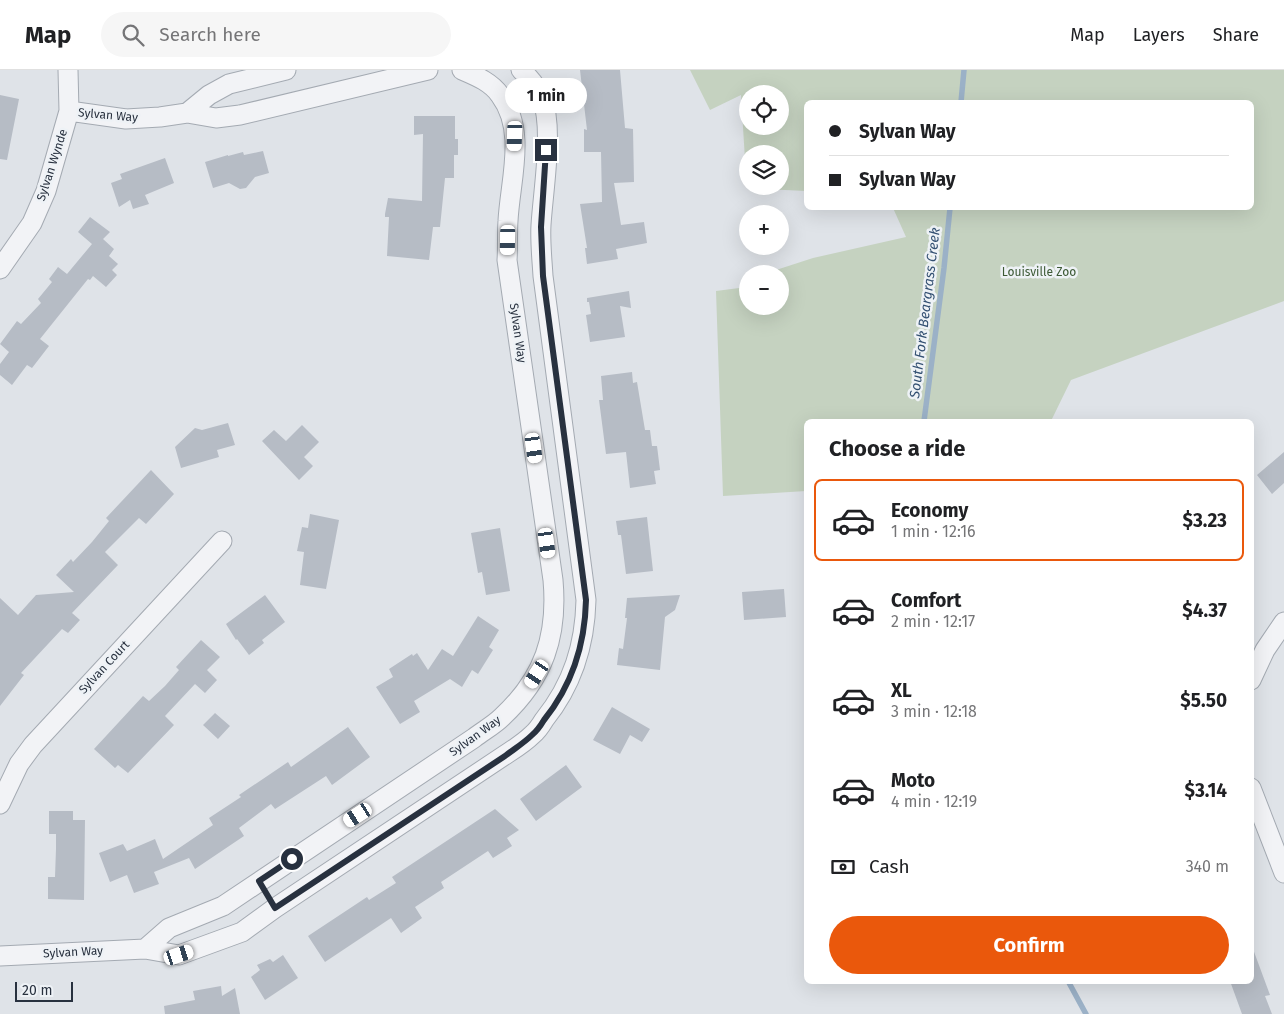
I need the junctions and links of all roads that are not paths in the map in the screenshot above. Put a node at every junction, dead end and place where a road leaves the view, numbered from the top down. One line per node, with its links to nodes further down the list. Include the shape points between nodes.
1 (68, 70): 6 (street, Sylvan Way)
2 (286, 70): 7 (street, via 229,84)
3 (428, 70): 7 (street, Sylvan Way, via 240,115 216,118)
4 (462, 70): 8 (street, Sylvan Way, via 487,82 508,108 515,136)
5 (521, 70): 9 (street, Sylvan Way, via 542,98 547,134)
6 (69, 111): 7 (street, Sylvan Way, via 126,119); 10 (street, Sylvan Wynde, via 46,191 32,223)
7 (187, 113)
8 (514, 164): 9 (street); 17 (street, Sylvan Way, via 507,260 553,580 555,606 547,653 528,688 502,717)
9 (546, 166): 18 (street, Sylvan Way, via 541,227 543,276 586,600 584,632 575,666 558,702 533,735)
10 (0, 269)
11 (222, 541): 15 (street, Sylvan Court, via 33,744 19,764)
12 (1284, 622): 13 (street)
13 (1254, 674)
14 (1254, 796): 16 (street)
15 (0, 804)
16 (1284, 873)
17 (259, 881): 18 (street); 19 (street, Sylvan Way, via 223,906 169,928)
18 (275, 908): 19 (street, Sylvan Way, via 242,932 179,955)
19 (145, 949): 20 (street, Sylvan Way)
20 (0, 956)

